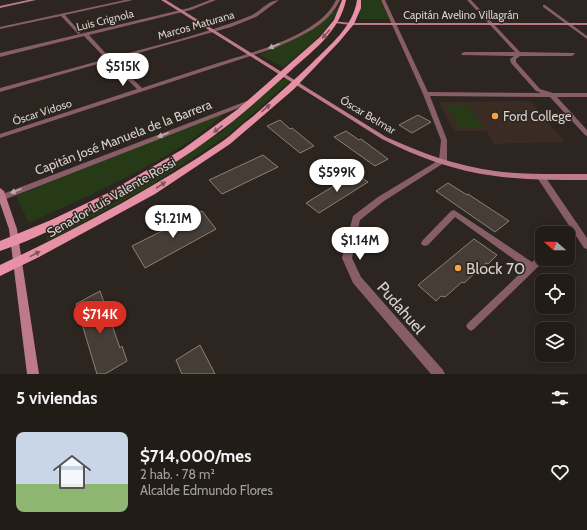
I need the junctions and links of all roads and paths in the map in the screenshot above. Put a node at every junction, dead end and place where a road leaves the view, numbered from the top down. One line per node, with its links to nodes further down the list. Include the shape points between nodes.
1 (34, 0): 12 (street)
2 (131, 0): 14 (street)
3 (163, 0): 13 (street, Óscar Belmar)
4 (214, 0): 13 (street, Luis Crignola)
5 (277, 0): 22 (street, Marcos Maturana, via 254,16)
6 (338, 0): 30 (street, Óscar Vidoso, one-way to 30, via 328,14 303,32)
7 (344, 0): 15 (main road, Senador Luis Valente Rossi)
8 (359, 0): 16 (main road, Senador Luis Valente Rossi)
9 (383, 0): 17 (street)
10 (469, 0): 18 (street)
11 (544, 6): 19 (street)
12 (0, 7)
13 (181, 11): 22 (street, Óscar Belmar); 24 (street, Luis Crignola)
14 (62, 15): 21 (street); 23 (street)
15 (335, 22): 16 (street, Capitán Avelino Villagrán); 32 (main road, Senador Luis Valente Rossi, one-way to 32, via 320,41)
16 (351, 24): 17 (street, Capitán Avelino Villagrán); 33 (main road, Senador Luis Valente Rossi)
17 (393, 24): 18 (street, Capitán Avelino Villagrán); 36 (street)
18 (491, 24): 19 (street, Capitán Avelino Villagrán); 27 (street)
19 (569, 24): 20 (street, Capitán Avelino Villagrán); 25 (street)
20 (587, 24)
21 (0, 28)
22 (212, 31): 30 (street, Óscar Belmar); 31 (street, Marcos Maturana)
23 (78, 33)
24 (85, 34): 29 (street, Luis Crignola); 31 (street)
25 (587, 38)
26 (464, 54): 27 (street)
27 (519, 54): 28 (street); 37 (street, via 513,62 538,90)
28 (572, 54)
29 (0, 55)
30 (251, 55): 32 (street, Óscar Belmar); 35 (street, Óscar Vidoso)
31 (109, 59): 34 (street, Marcos Maturana); 35 (street)
32 (282, 74): 33 (street, Óscar Belmar); 39 (main road, Senador Luis Valente Rossi)
33 (295, 83): 42 (street, Óscar Belmar, via 384,138 406,149); 51 (main road, Senador Luis Valente Rossi, one-way to 33, via 151,191 227,142)
34 (0, 90)
35 (141, 90): 41 (street, Óscar Vidoso)
36 (426, 94): 37 (street); 42 (street, via 444,140)
37 (551, 94): 38 (street); 40 (street)
38 (587, 95)
39 (252, 101): 45 (street, Capitán José Manuela de la Barrera, one-way to 45); 47 (main road, Senador Luis Valente Rossi, one-way to 47, via 212,133 150,174 96,204)
40 (587, 134)
41 (0, 136)
42 (443, 161): 43 (street, Óscar Belmar, via 494,173); 57 (street, Pudahuel, via 381,199 356,218 347,258 357,280)
43 (541, 177): 44 (street, Óscar Belmar); 46 (street)
44 (587, 177)
45 (1, 194): 47 (street, via 13,229)
46 (574, 225): 49 (street)
47 (14, 241): 50 (main road, Senador Luis Valente Rossi); 51 (street)
48 (425, 243): 53 (lane, via 454,213)
49 (587, 244)
50 (0, 246)
51 (17, 263): 54 (main road, Senador Luis Valente Rossi); 56 (street)
52 (535, 264): 53 (lane)
53 (532, 267): 55 (lane)
54 (0, 271)
55 (471, 326)
56 (32, 374)
57 (440, 374)

